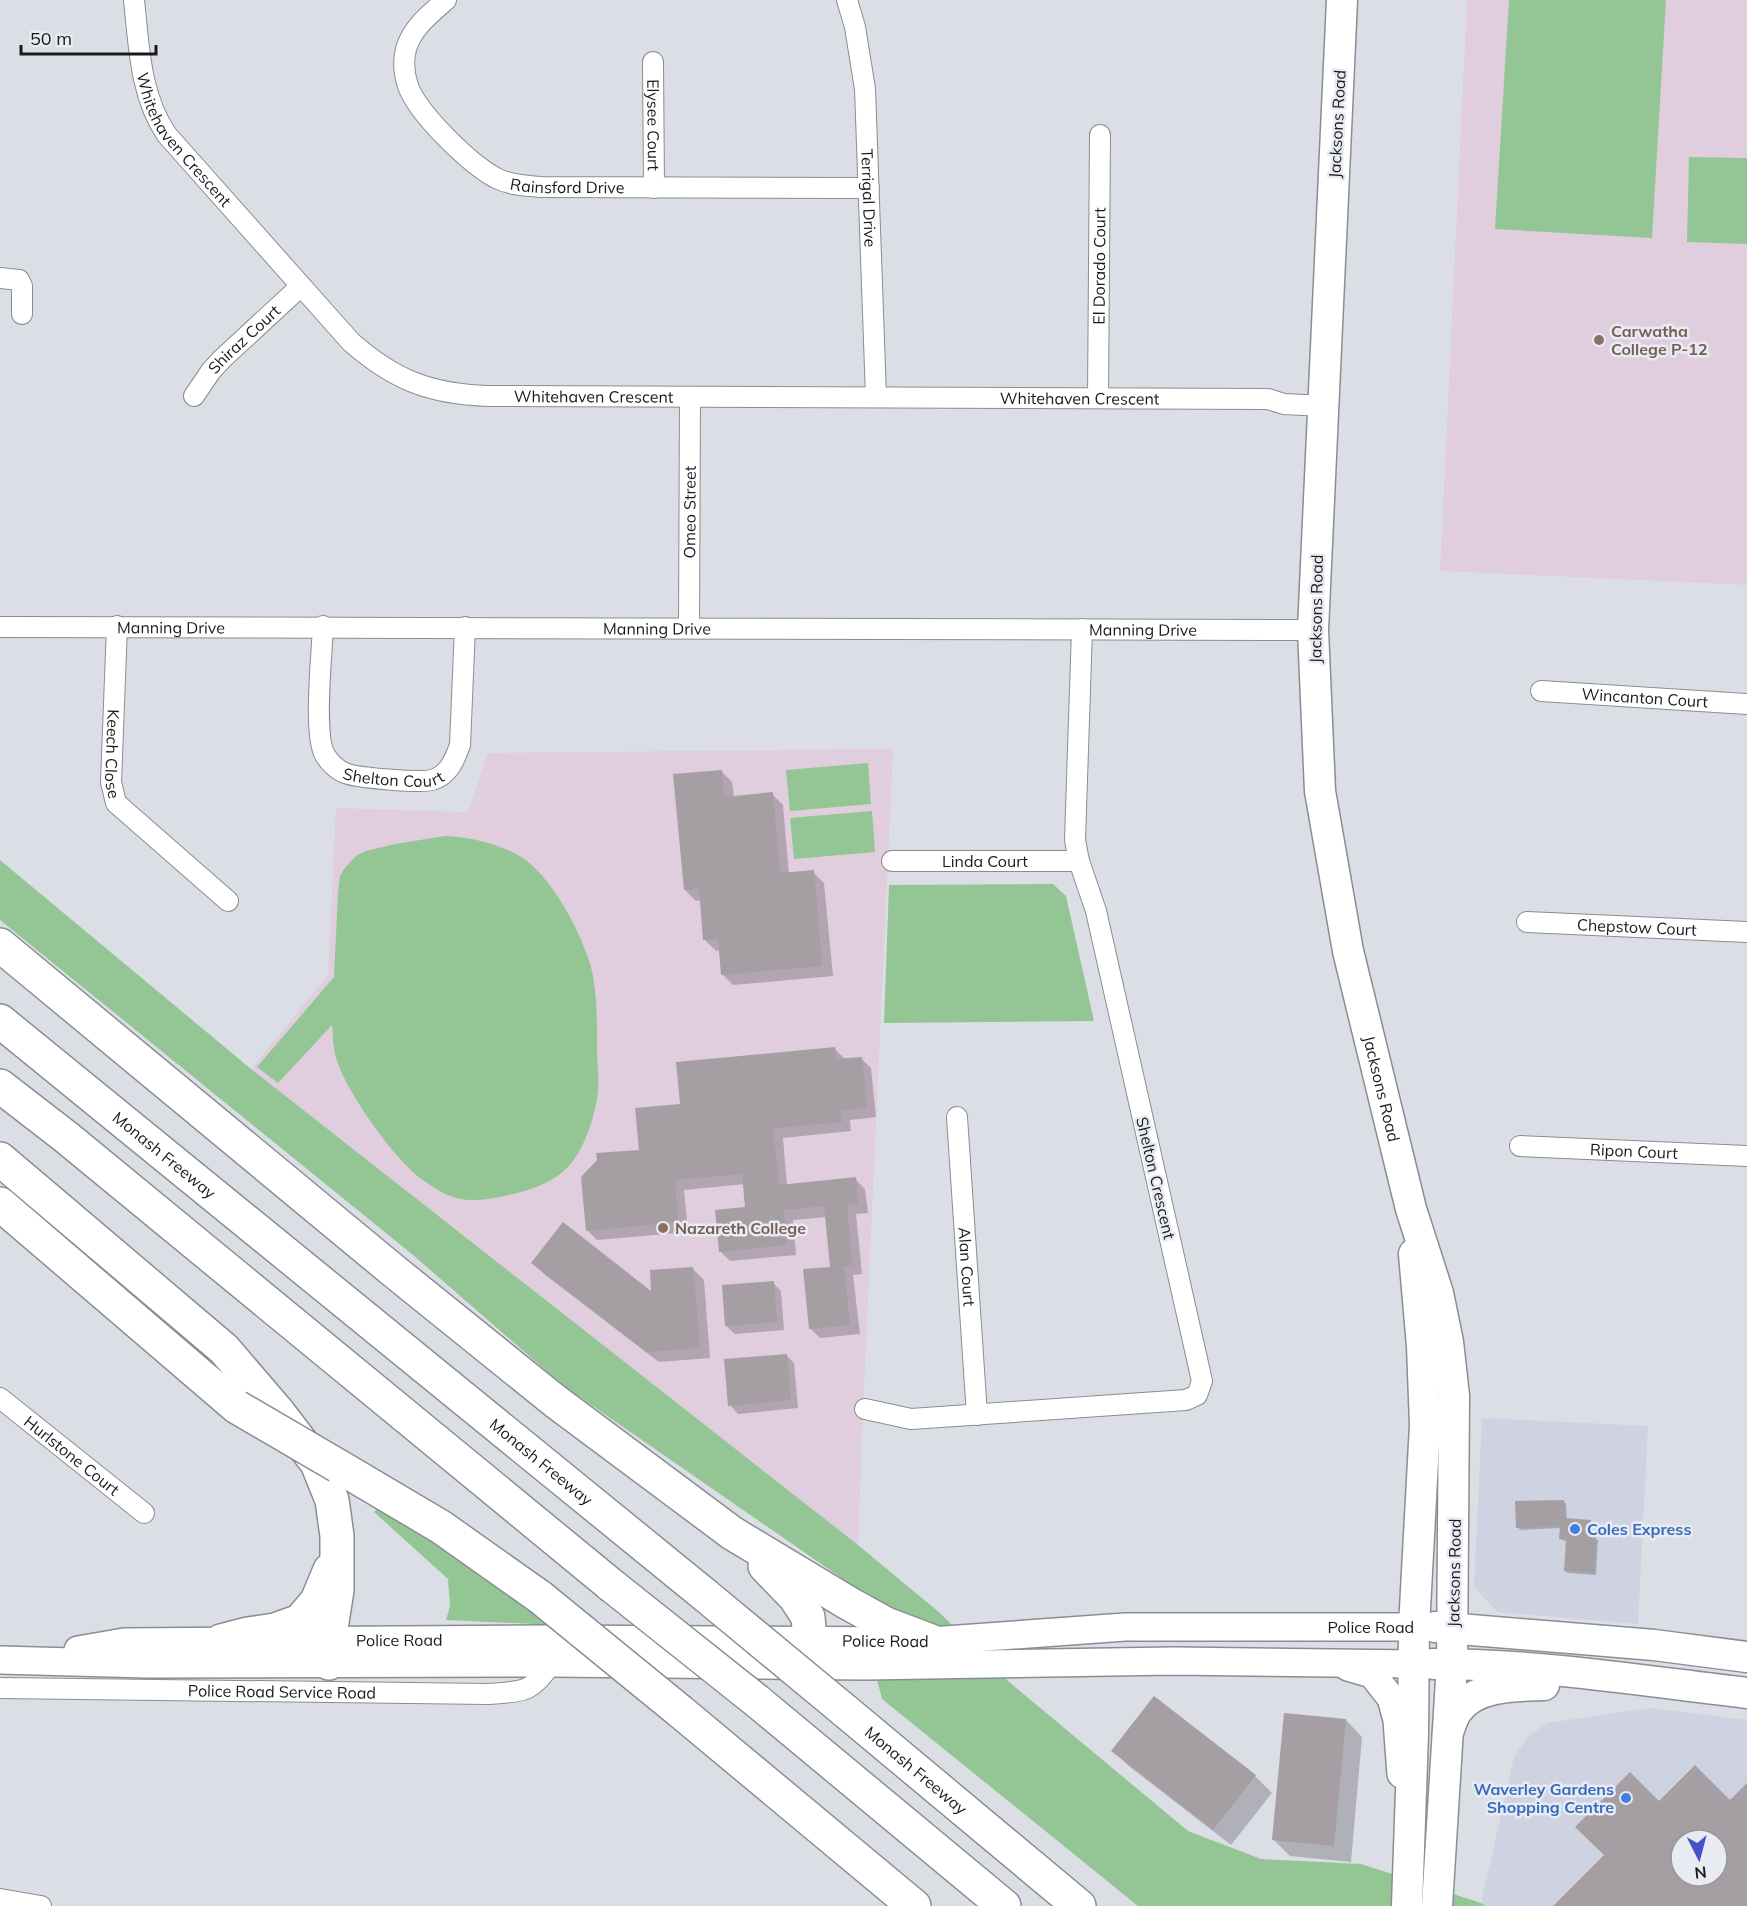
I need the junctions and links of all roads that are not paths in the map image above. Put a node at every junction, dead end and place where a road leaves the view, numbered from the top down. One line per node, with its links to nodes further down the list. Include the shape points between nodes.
1 (134, 0): 10 (street, Whitehaven Crescent, via 144,78 159,123)
2 (446, 0): 7 (street, Rainsford Drive, via 411,37 405,76 420,106 474,163 498,179 524,186)
3 (847, 0): 8 (street, Terrigal Drive, via 865,88)
4 (1342, 0): 16 (main road, Jacksons Road)
5 (653, 62): 7 (street, Elysee Court)
6 (1100, 135): 15 (street, El Dorado Court)
7 (654, 188): 8 (street, Rainsford Drive)
8 (869, 188): 14 (street, Terrigal Drive)
9 (0, 278): 11 (street, via 19,280)
10 (301, 286): 12 (street, Shiraz Court, via 222,359); 13 (street, Whitehaven Crescent, via 368,357 402,378 442,392 488,396)
11 (22, 314)
12 (194, 396)
13 (690, 397): 14 (street, Whitehaven Crescent); 21 (street, Omeo Street)
14 (876, 397): 15 (street, Whitehaven Crescent)
15 (1098, 398): 16 (street, Whitehaven Crescent, via 1268,399 1284,404)
16 (1324, 399): 23 (main road, Jacksons Road)
17 (117, 626): 18 (street, Manning Drive); 19 (street, Manning Drive); 28 (street, Keech Close, via 111,782 116,803)
18 (322, 626): 20 (street, Manning Drive); 20 (street, Shelton Court, via 319,735 325,755 338,769 355,776 427,780 441,775 453,763 460,745)
19 (0, 627)
20 (465, 627): 21 (street, Manning Drive)
21 (689, 628): 22 (street, Manning Drive)
22 (1082, 629): 23 (street, Manning Drive); 27 (street, Shelton Crescent, via 1075,826)
23 (1312, 630): 41 (main road, Jacksons Road, via 1320,791 1348,951)
24 (1541, 691): 25 (street, Wincanton Court)
25 (1747, 704)
26 (892, 861): 27 (street, Linda Court)
27 (1079, 861): 44 (street, Shelton Crescent, via 1096,911 1202,1381 1197,1395 1186,1400)
28 (228, 901)
29 (1527, 922): 30 (street, Chepstow Court)
30 (1747, 932)
31 (0, 945): 46 (highway, via 546,1394)
32 (0, 1000): 37 (highway)
33 (0, 1021): 37 (highway, Monash Freeway)
34 (0, 1086): 71 (highway, bridge)
35 (957, 1117): 44 (street, Alan Court)
36 (1520, 1146): 38 (street, Ripon Court)
37 (162, 1152): 72 (highway, Monash Freeway, bridge)
38 (1747, 1156)
39 (0, 1159): 47 (highway, via 224,1349 317,1463 332,1500)
40 (0, 1204): 70 (highway, bridge, via 237,1407 441,1527 540,1598)
41 (1411, 1209): 49 (main road, Jacksons Road, via 1425,1425); 50 (main road, Jacksons Road, via 1438,1293 1454,1396)
42 (0, 1398): 45 (street, Hurlstone Court)
43 (865, 1410): 44 (street, Shelton Crescent, via 911,1419)
44 (977, 1415)
45 (144, 1512)
46 (732, 1533): 52 (highway, via 886,1624); 54 (highway, via 795,1597 808,1617)
47 (337, 1536): 51 (highway, via 329,1573 317,1601 300,1621); 53 (highway, via 337,1590)
48 (1125, 1627): 49 (main road, Police Road); 52 (main road, Police Road); 57 (main road, via 1110,1636 1112,1648 1143,1650)
49 (1414, 1627): 50 (main road, Police Road); 60 (main road, Jacksons Road)
50 (1453, 1628): 55 (main road, Police Road); 61 (main road, Jacksons Road)
51 (221, 1641): 53 (main road, Police Road); 56 (main road, Police Road, via 124,1642)
52 (931, 1641): 54 (main road, Police Road)
53 (329, 1652): 54 (main road, Police Road); 56 (main road, Police Road, via 146,1664); 58 (main road, Police Road)
54 (811, 1652): 57 (main road, Police Road); 58 (main road, Police Road)
55 (1747, 1657)
56 (12, 1659): 64 (street)
57 (1174, 1661): 59 (main road, Police Road)
58 (551, 1663): 64 (street, Police Road Service Road, via 540,1680 524,1691 488,1694)
59 (1335, 1663): 60 (main road, Police Road); 67 (main road, via 1372,1674 1391,1698 1397,1720 1399,1768)
60 (1415, 1664): 61 (main road, Police Road); 67 (main road, Jacksons Road)
61 (1452, 1664): 62 (main road, Police Road); 66 (main road, Jacksons Road)
62 (1694, 1687): 65 (main road, Police Road); 66 (main road, via 1508,1686 1476,1695 1458,1709)
63 (0, 1688): 64 (street, Police Road Service Road)
64 (24, 1688)
65 (1747, 1693)
66 (1448, 1732): 74 (main road, Jacksons Road)
67 (1410, 1816): 73 (main road, Jacksons Road)
68 (0, 1899): 69 (street)
69 (40, 1906)
70 (914, 1906)
71 (1004, 1906)
72 (1079, 1906)
73 (1407, 1906)
74 (1437, 1906)

